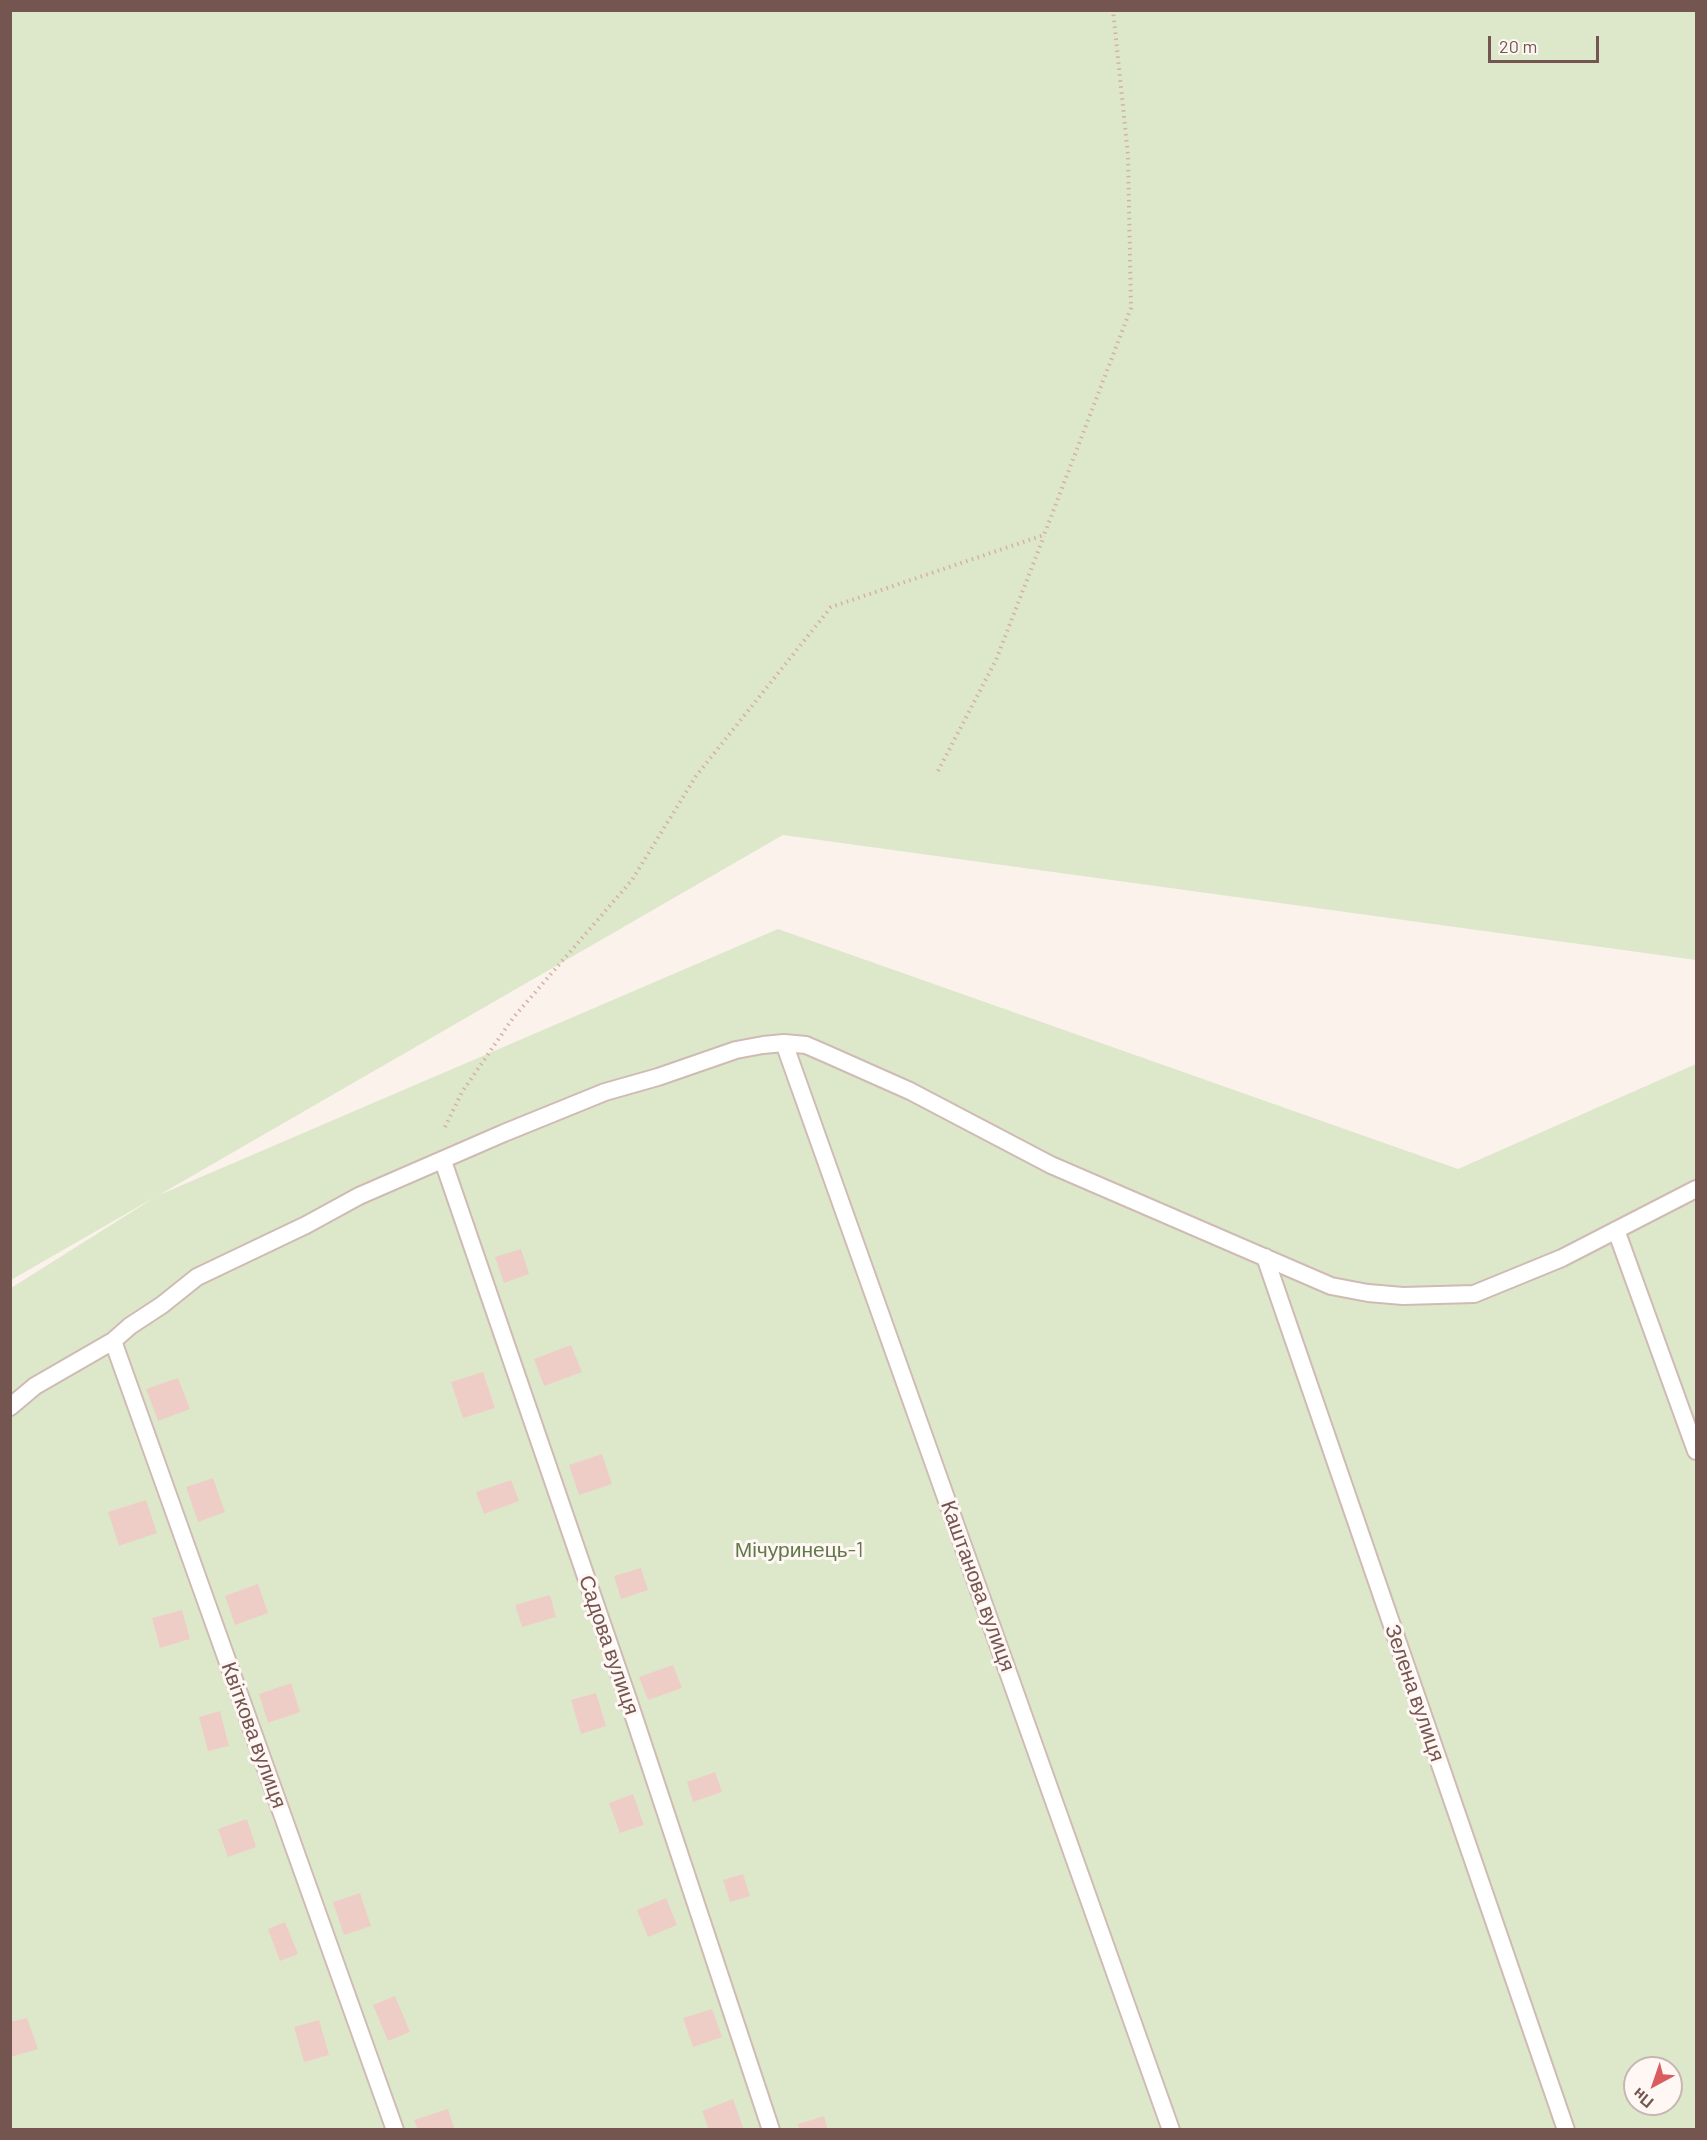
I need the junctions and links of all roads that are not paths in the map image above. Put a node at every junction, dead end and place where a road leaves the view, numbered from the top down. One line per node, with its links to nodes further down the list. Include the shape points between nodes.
1 (784, 1043): 2 (lane, via 736,1050 606,1092); 5 (lane, via 806,1045 890,1082 1051,1165); 11 (lane, Каштанова вулиця)
2 (443, 1161): 6 (lane, via 359,1196 306,1226 197,1277); 10 (lane, Садова вулиця)
3 (1696, 1189): 4 (lane)
4 (1616, 1230): 5 (lane, via 1562,1258 1474,1294 1368,1293 1331,1286); 8 (lane)
5 (1265, 1257): 12 (lane, Зелена вулиця)
6 (113, 1341): 7 (lane, via 35,1386); 9 (lane, Квіткова вулиця)
7 (10, 1407)
8 (1696, 1451)
9 (395, 2130)
10 (771, 2130)
11 (1171, 2130)
12 (1566, 2130)

